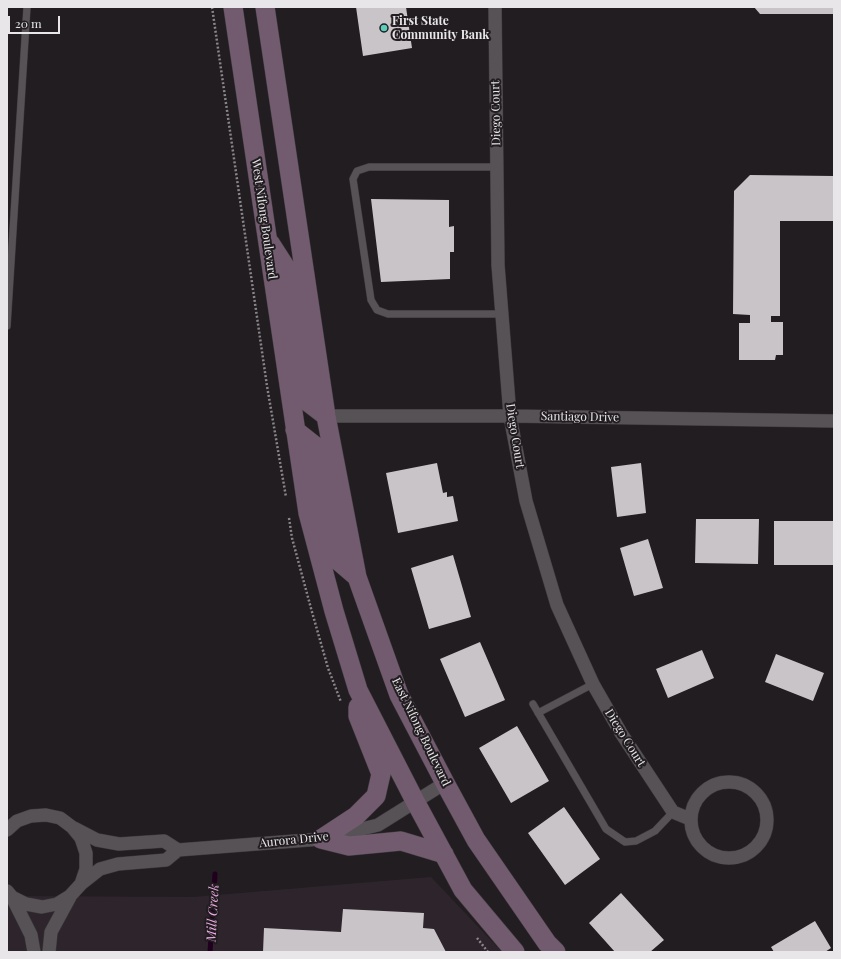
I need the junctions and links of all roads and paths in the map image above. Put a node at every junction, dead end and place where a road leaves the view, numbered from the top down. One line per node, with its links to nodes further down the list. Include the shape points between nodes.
1 (27, 7): 8 (lane)
2 (233, 7): 6 (main road, West Nifong Boulevard)
3 (265, 7): 9 (main road)
4 (495, 7): 5 (street, Diego Court)
5 (497, 168): 7 (street, Diego Court, via 498,265); 7 (lane, via 369,167 356,171 353,180 371,300 377,310 388,314)
6 (267, 238): 9 (main road, via 288,271 309,403); 12 (main road, West Nifong Boulevard)
7 (502, 314): 10 (street, Diego Court)
8 (7, 326)
9 (326, 416): 10 (street, Santiago Drive); 13 (main road, East Nifong Boulevard)
10 (510, 416): 11 (street, Santiago Drive); 14 (street, Diego Court, via 526,500 557,605)
11 (834, 421)
12 (295, 430): 13 (main road, via 314,445 336,559); 15 (main road, via 308,513)
13 (357, 577): 18 (main road, East Nifong Boulevard, via 400,695)
14 (593, 684): 17 (lane); 20 (street, Diego Court, via 621,733)
15 (358, 690): 19 (main road); 24 (main road, via 358,716 381,774 376,796 356,816)
16 (533, 704): 17 (lane)
17 (538, 713): 20 (lane, via 606,829 625,842 636,841 655,831)
18 (445, 783): 19 (street, Aurora Drive); 33 (main road, East Nifong Boulevard, via 476,840 547,943)
19 (416, 801): 24 (street, Aurora Drive, via 378,825); 26 (main road)
20 (673, 812): 21 (street)
21 (690, 819): 21 (street, via 697,841 704,849 722,857 736,857 755,847 765,832 767,819 764,806 753,790 732,782 719,783 698,796 692,807)
22 (72, 827): 23 (street, via 60,818 46,815 31,816 17,821); 25 (street, via 97,840 119,844 164,841); 27 (street, via 81,838 86,853 86,869)
23 (7, 830)
24 (321, 839): 25 (street, Aurora Drive); 26 (main road, via 349,846 401,840)
25 (178, 850): 27 (street, Aurora Drive, via 166,860 118,864 100,869)
26 (444, 854): 32 (main road, via 463,890)
27 (80, 884): 29 (street)
28 (10, 894): 29 (street, via 26,904 42,907 57,904); 30 (street, via 31,935)
29 (70, 896): 31 (street, via 51,932)
30 (34, 952)
31 (49, 952)
32 (515, 952)
33 (556, 952)

